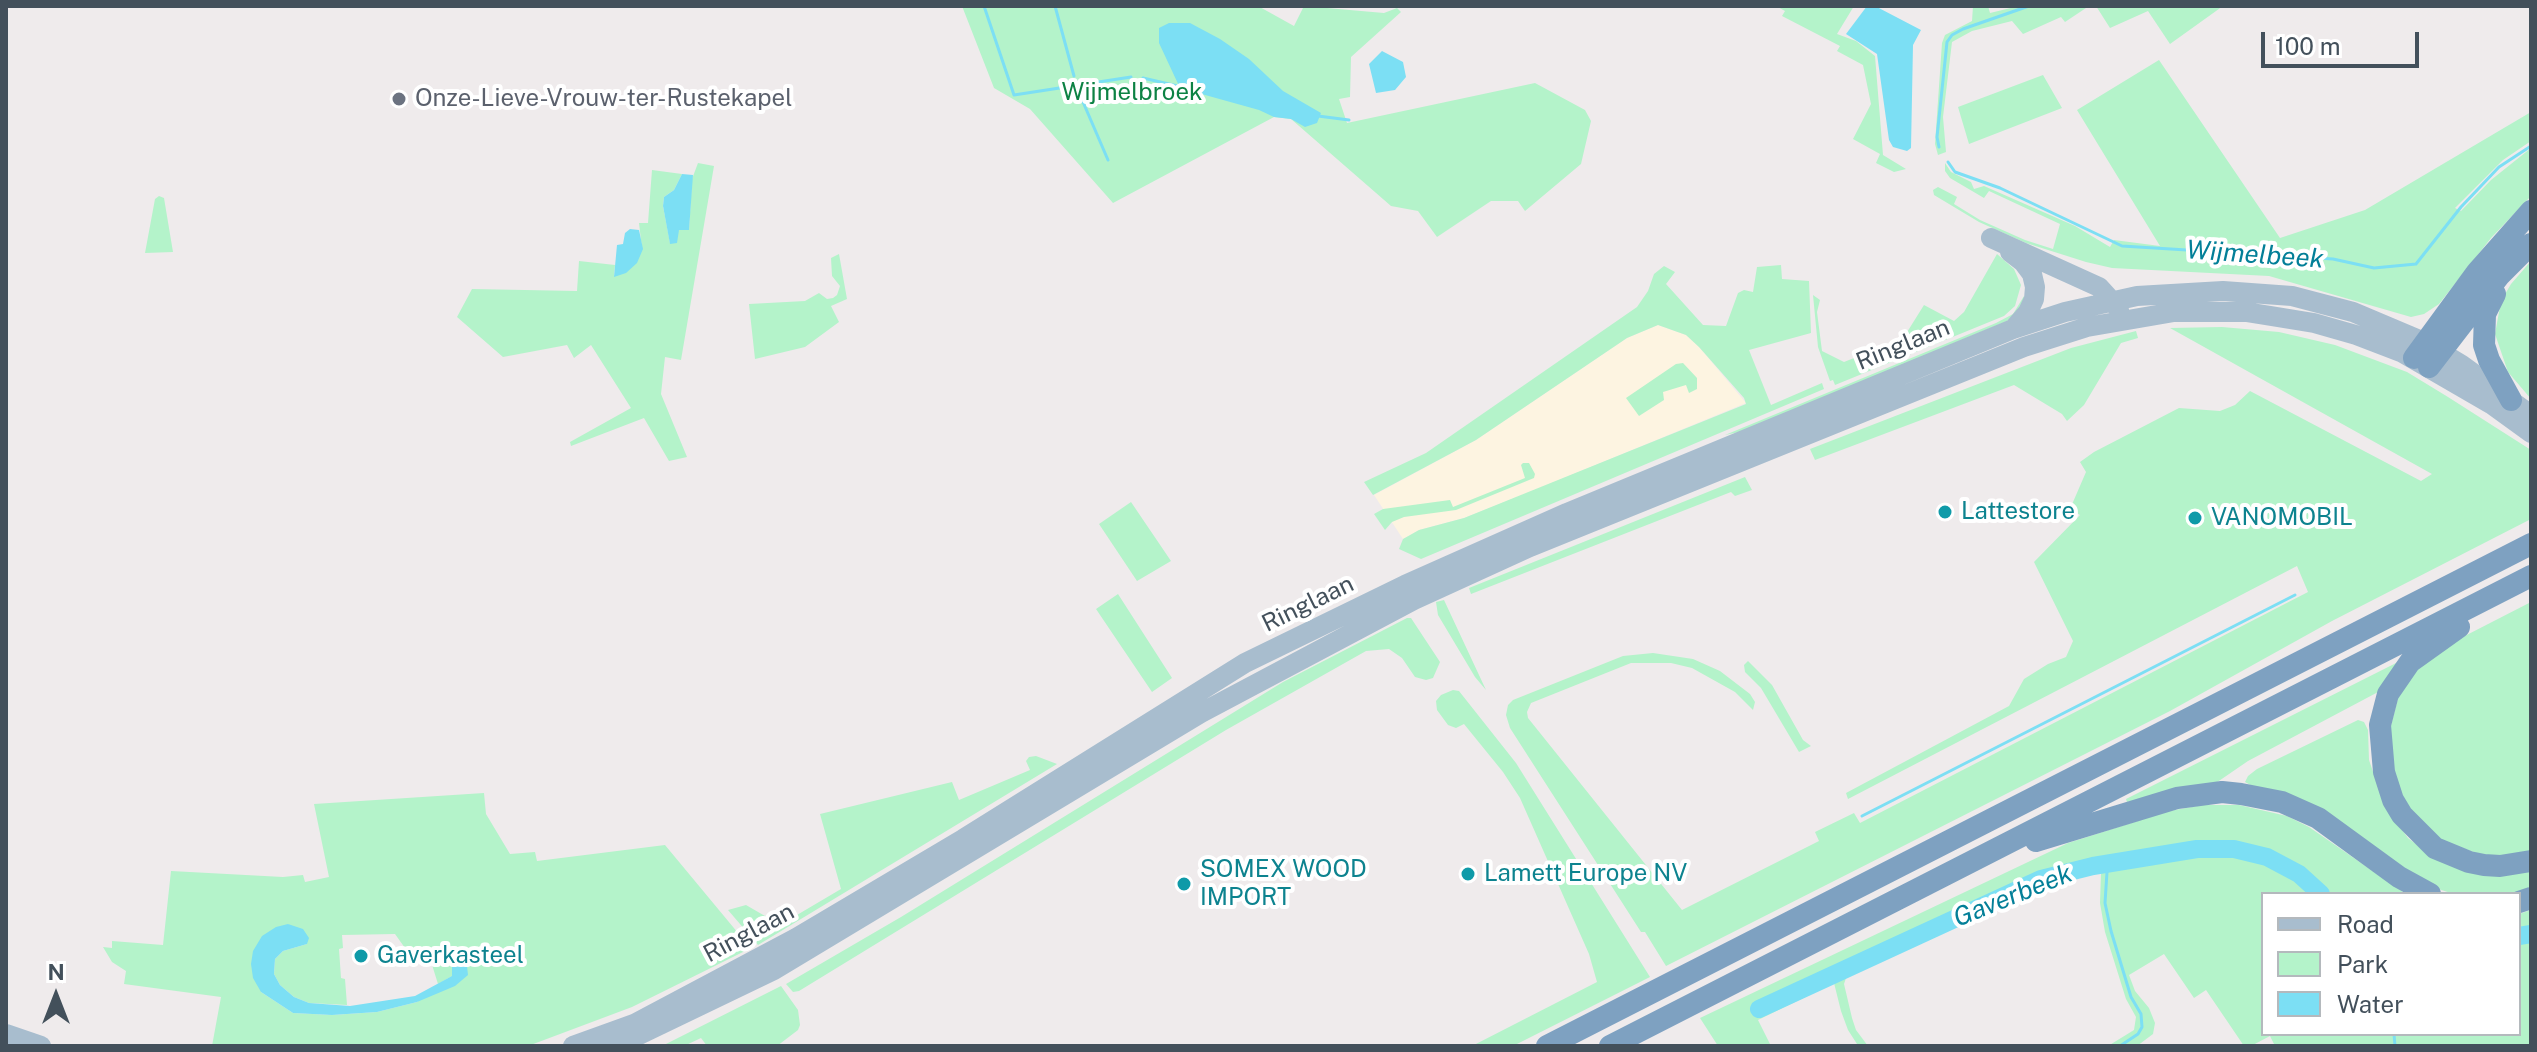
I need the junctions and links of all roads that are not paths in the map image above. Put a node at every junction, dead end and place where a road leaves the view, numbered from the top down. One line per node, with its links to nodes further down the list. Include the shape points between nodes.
1 (2531, 211): 7 (highway, via 2477,272)
2 (2531, 244): 3 (highway)
3 (2511, 266): 7 (highway); 8 (highway, via 2491,299 2483,330 2489,360)
4 (2111, 302): 5 (main road); 6 (main road, Ringlaan); 6 (main road, via 2085,293 1991,238 2032,274 2034,299); 7 (main road, Ringlaan, via 2178,292 2281,295 2353,312)
5 (2131, 318): 7 (main road, Ringlaan, via 2246,312 2314,323); 20 (main road, Ringlaan, via 1996,358 1530,547 1414,600 1201,713 774,970)
6 (2013, 329): 19 (main road, Ringlaan, via 1555,518 1245,663 796,938 634,1024)
7 (2427, 354): 8 (main road); 10 (main road)
8 (2511, 400): 9 (main road)
9 (2531, 415)
10 (2531, 433)
11 (2531, 544): 21 (highway)
12 (2531, 576): 13 (highway)
13 (2499, 592): 14 (highway, via 2410,662 2388,694 2380,740 2393,800 2425,840 2469,862 2500,866); 15 (highway)
14 (2531, 861)
15 (1938, 879): 16 (highway, via 2125,812 2222,792 2264,797 2318,818); 22 (highway)
16 (2426, 892)
17 (6, 1034): 18 (main road)
18 (41, 1046)
19 (573, 1046)
20 (616, 1046)
21 (1547, 1046)
22 (1610, 1046)

